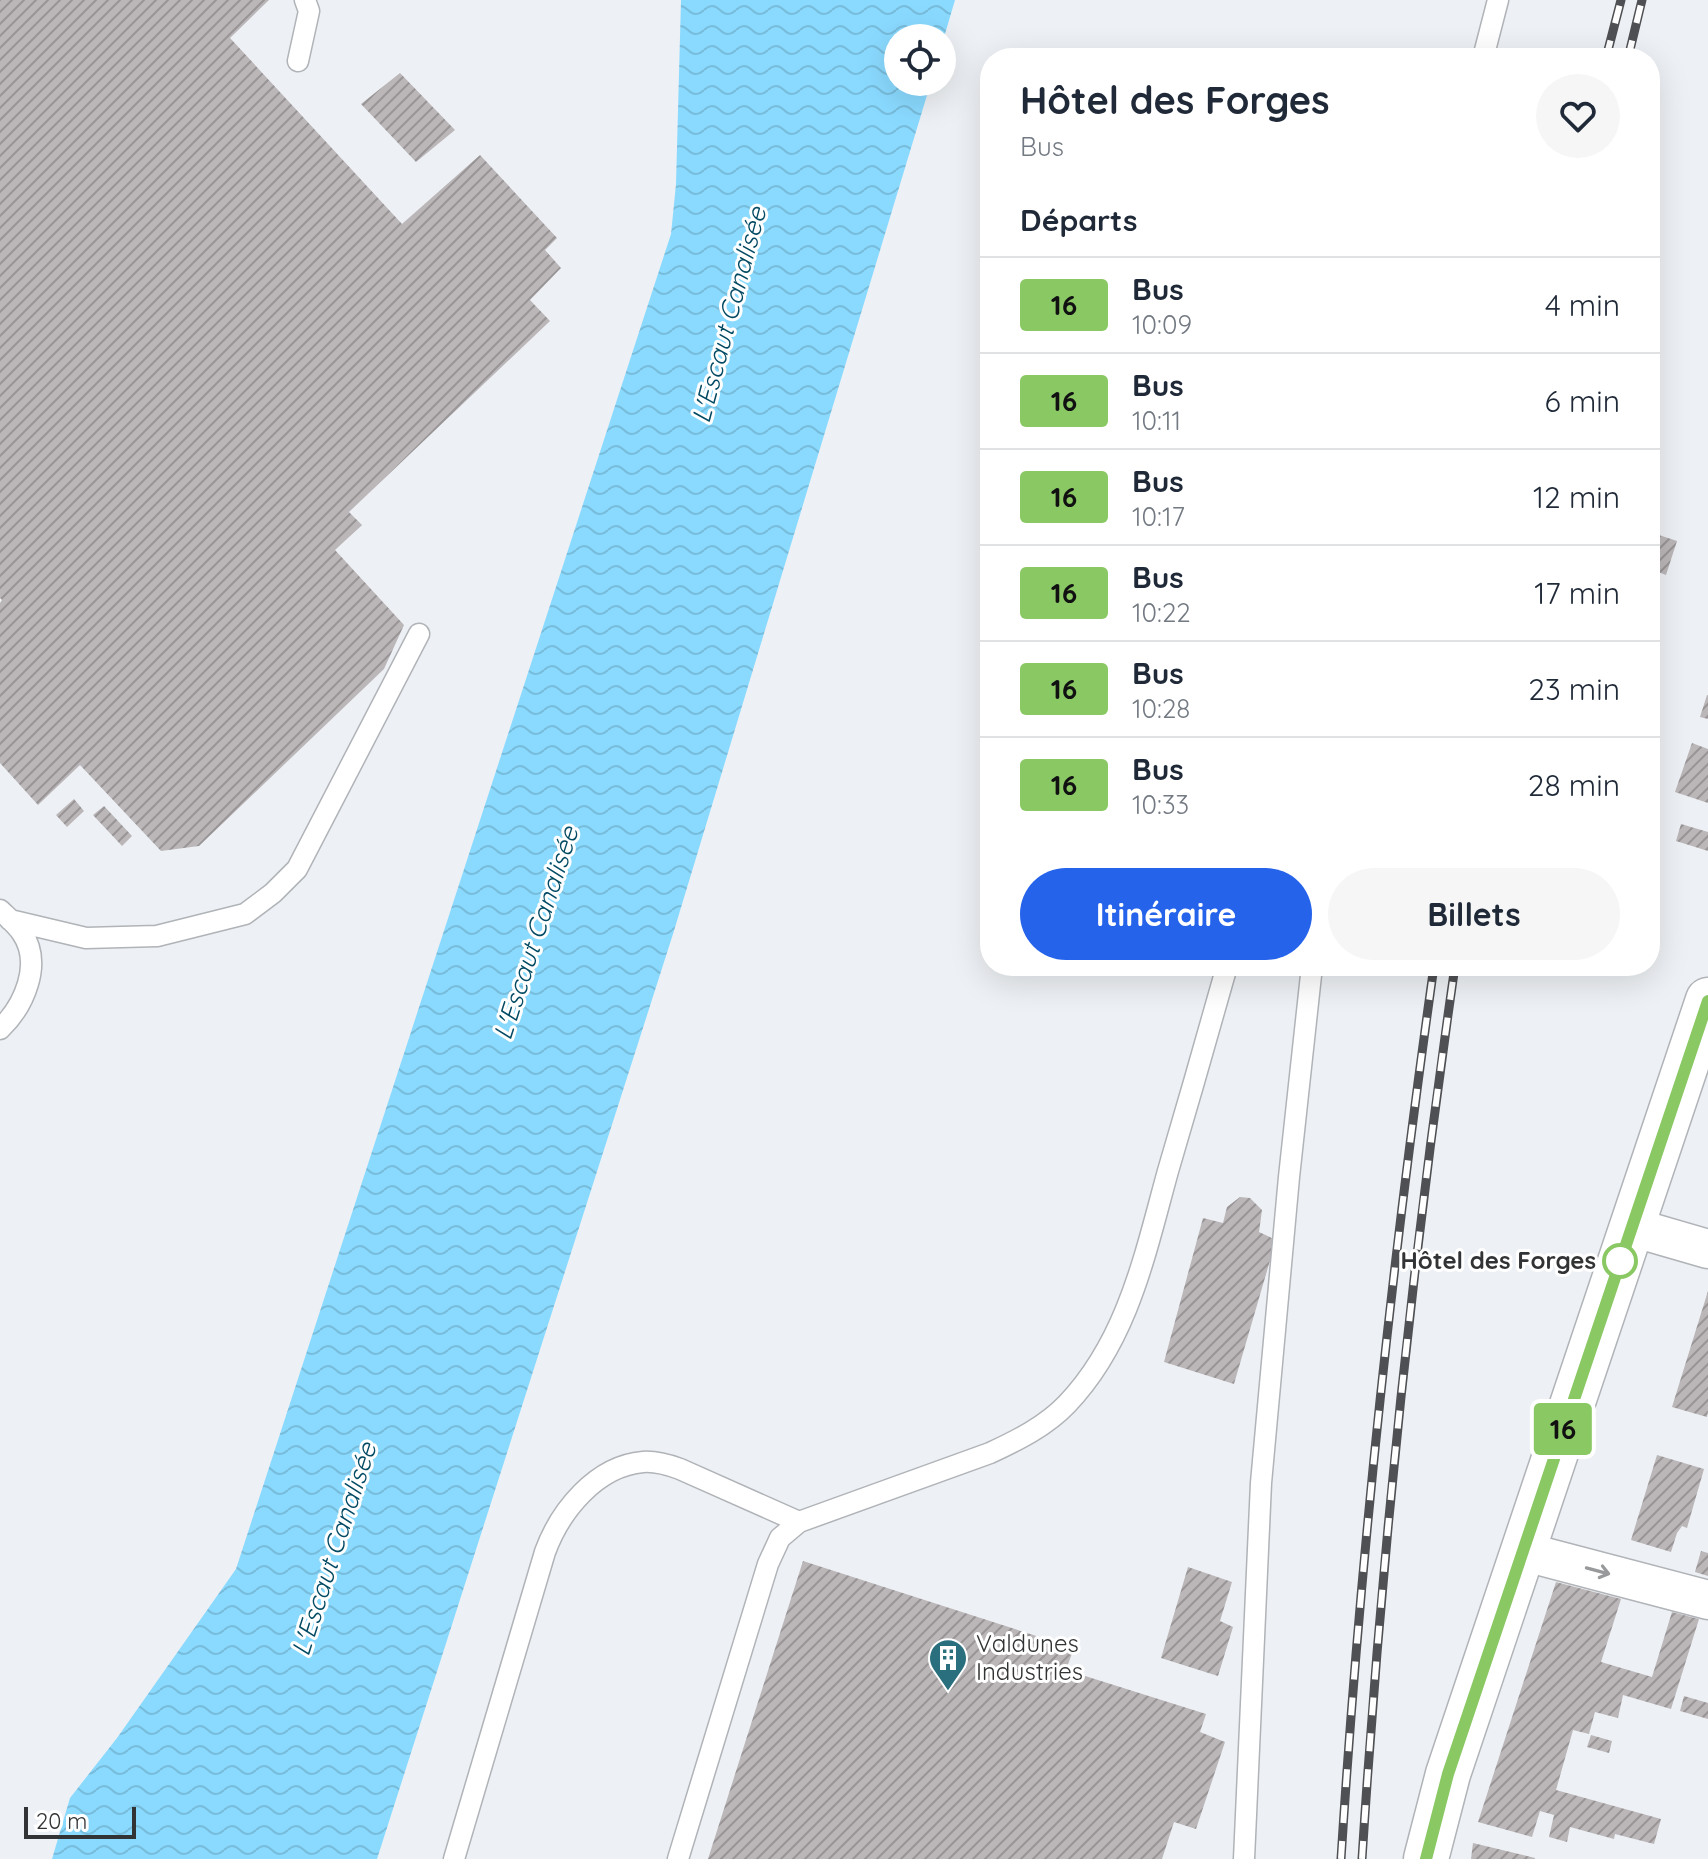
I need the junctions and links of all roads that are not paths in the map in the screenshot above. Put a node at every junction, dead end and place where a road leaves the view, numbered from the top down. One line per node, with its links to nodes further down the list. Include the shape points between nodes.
1 (305, 0): 4 (lane, via 309,11)
2 (1498, 0): 3 (lane)
3 (1486, 48)
4 (298, 61)
5 (419, 634): 6 (lane, via 297,869 245,914 157,936 86,938)
6 (5, 915): 10 (lane, via 28,947 29,981 17,1011)
7 (1224, 976): 13 (lane, via 1132,1299 1086,1381 1067,1405 1021,1438)
8 (1311, 976): 18 (lane, via 1261,1483)
9 (1708, 1000): 11 (street)
10 (0, 1029)
11 (1632, 1227): 12 (street); 14 (street)
12 (1708, 1249)
13 (799, 1522): 16 (lane, via 660,1463 622,1468 586,1489 561,1517 545,1552); 17 (lane, via 773,1550)
14 (1522, 1551): 15 (street, one-way to 15); 19 (street, via 1448,1774)
15 (1708, 1600)
16 (454, 1859)
17 (678, 1859)
18 (1244, 1859)
19 (1426, 1859)

